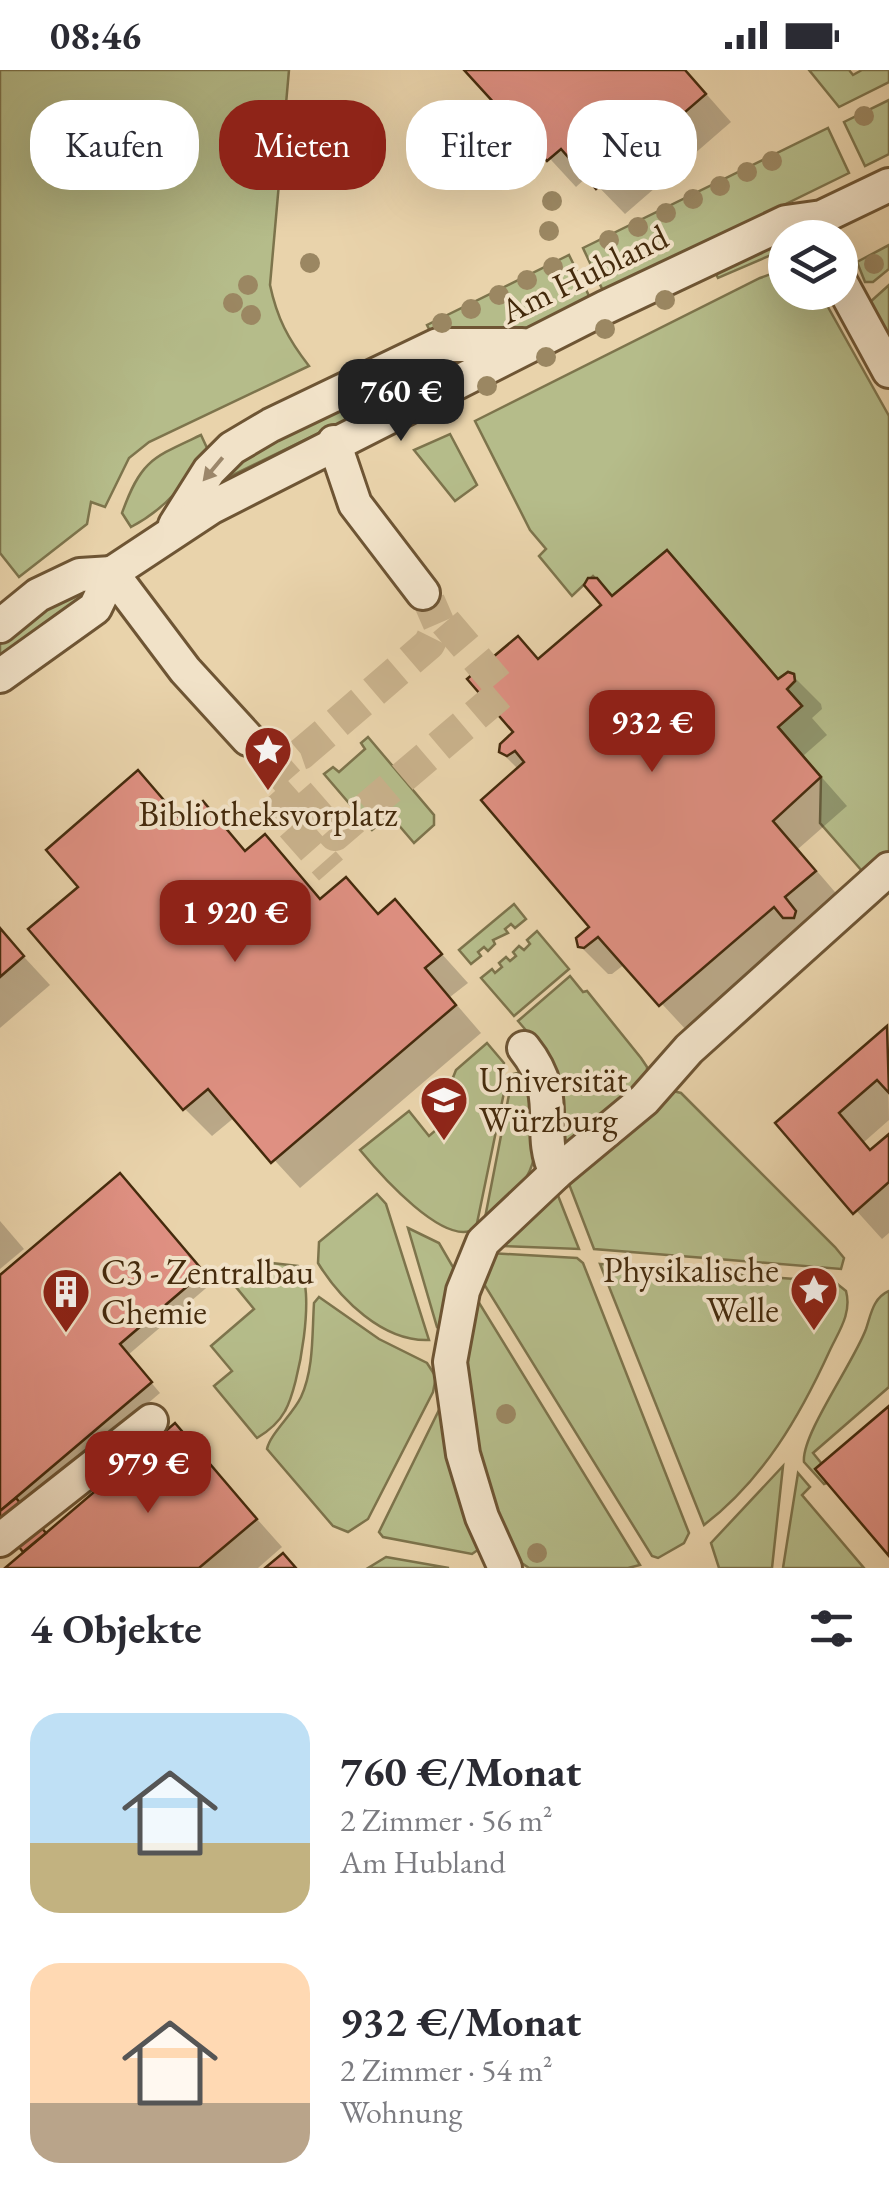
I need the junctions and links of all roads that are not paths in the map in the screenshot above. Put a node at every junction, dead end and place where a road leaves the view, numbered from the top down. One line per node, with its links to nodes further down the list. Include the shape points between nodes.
1 (889, 185): 2 (street, Am Hubland)
2 (835, 220)
3 (768, 231): 5 (street, Am Hubland)
4 (855, 310): 6 (street)
5 (526, 346): 7 (street, Am Hubland); 8 (street, one-way to 8, via 438,345 271,424 209,471)
6 (889, 371)
7 (334, 442): 8 (street, Am Hubland); 10 (street, via 356,504)
8 (172, 531): 9 (street, Am Hubland)
9 (112, 573): 11 (street, Am Hubland, via 80,574); 12 (street, Am Hubland, via 95,608); 13 (street)
10 (423, 593)
11 (0, 626)
12 (0, 676)
13 (241, 745)
14 (889, 869): 16 (street, via 644,1100)
15 (524, 1048): 16 (street, via 547,1092 547,1155)
16 (556, 1173): 19 (street, via 483,1242 452,1342 463,1454)
17 (151, 1421): 18 (street)
18 (0, 1540)
19 (505, 1568)

